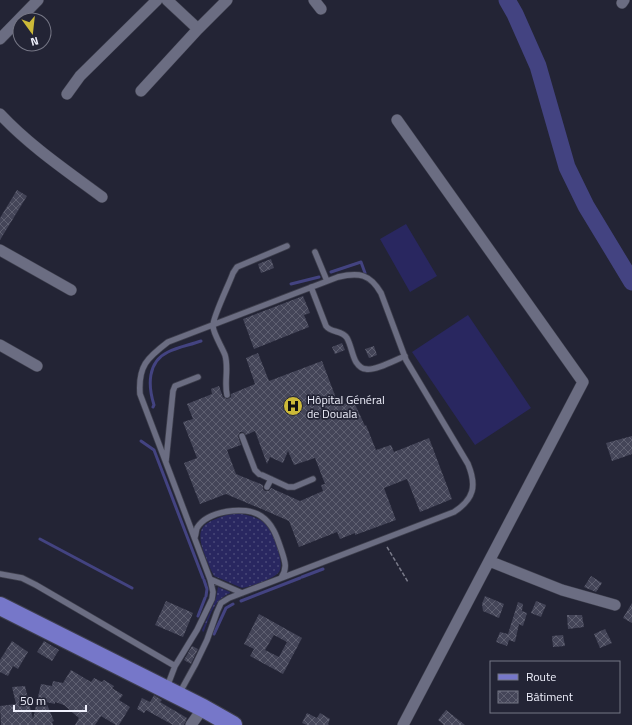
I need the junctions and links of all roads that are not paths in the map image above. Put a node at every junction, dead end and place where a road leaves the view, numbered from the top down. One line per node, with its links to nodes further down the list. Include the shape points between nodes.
1 (38, 0): 6 (street)
2 (157, 0): 8 (street, via 80,76)
3 (167, 0): 5 (street)
4 (227, 0): 5 (street)
5 (198, 29): 7 (street)
6 (0, 39)
7 (142, 91)
8 (67, 94)
9 (0, 114): 11 (street, via 31,144)
10 (397, 120): 30 (street, via 583,382)
11 (102, 197)
12 (287, 246): 18 (lane, via 237,267)
13 (0, 250): 17 (street)
14 (315, 252): 15 (lane)
15 (327, 281): 16 (lane); 20 (lane, via 358,274 376,284)
16 (311, 287): 18 (lane); 20 (lane, via 326,326 347,338 360,367 372,369)
17 (72, 290)
18 (213, 326): 23 (lane, via 225,355); 25 (lane, via 168,342 151,356 142,370 139,380 140,394)
19 (0, 344): 21 (street)
20 (405, 356): 32 (lane, via 468,464 474,482 470,496 466,503 454,512)
21 (37, 366)
22 (198, 377): 25 (lane, via 175,386 173,391)
23 (227, 395)
24 (242, 436): 26 (lane, via 255,470)
25 (166, 463): 29 (lane)
26 (270, 479): 27 (lane, via 294,487); 28 (lane)
27 (313, 479)
28 (267, 487)
29 (195, 537): 32 (lane, via 202,522 211,517 233,509 257,510 275,533 286,564); 33 (lane)
30 (489, 561): 35 (street, via 562,590); 42 (street)
31 (0, 574): 37 (lane, via 22,578 36,584)
32 (281, 578): 34 (lane)
33 (210, 579): 34 (lane); 37 (lane, via 212,599)
34 (242, 593): 38 (lane, via 221,604 195,665)
35 (615, 605)
36 (0, 606): 38 (main road)
37 (176, 666): 38 (lane)
38 (172, 692): 39 (main road)
39 (203, 708): 40 (street); 41 (main road)
40 (191, 725)
41 (233, 725)
42 (403, 725)

